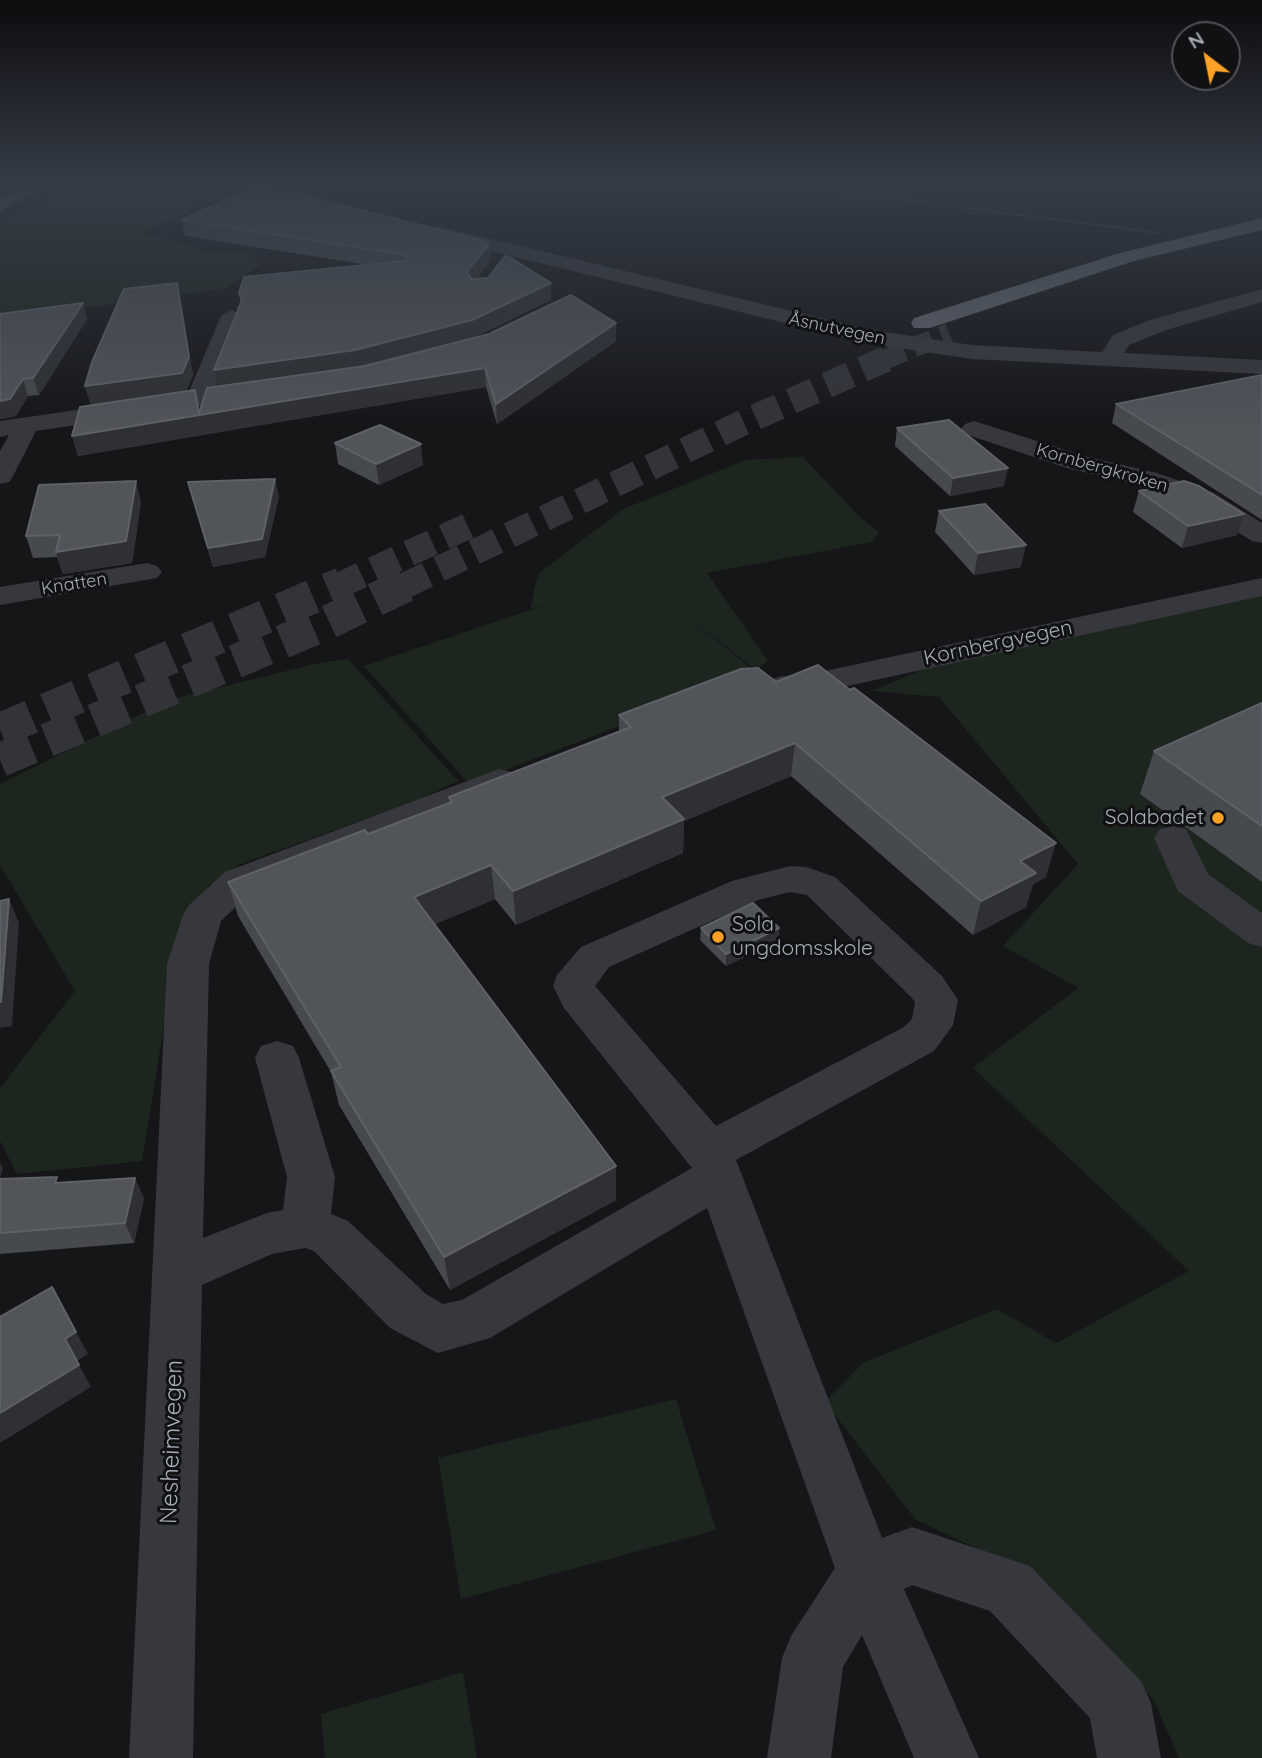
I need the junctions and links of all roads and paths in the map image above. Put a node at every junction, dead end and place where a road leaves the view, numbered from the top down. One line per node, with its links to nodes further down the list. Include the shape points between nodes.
1 (501, 265): 5 (street)
2 (573, 265): 6 (street, Åsnutvegen)
3 (1102, 265): 10 (highway)
4 (1157, 265): 11 (highway, via 1060,292)
5 (494, 271)
6 (621, 277): 7 (street); 12 (street, Åsnutvegen, via 871,337 972,352)
7 (587, 294)
8 (1262, 295): 12 (street, via 1121,340)
9 (232, 316): 15 (street)
10 (922, 323)
11 (949, 333)
12 (1109, 358): 13 (street, Åsnutvegen)
13 (1262, 367)
14 (278, 388): 15 (street)
15 (198, 400): 16 (street)
16 (26, 426): 17 (street); 19 (street)
17 (0, 429)
18 (974, 429): 20 (street, Kornbergkroken, via 1204,499)
19 (0, 476)
20 (1262, 535)
21 (147, 572): 23 (street, Knatten)
22 (1262, 587): 24 (street, Kornbergvegen, via 806,685)
23 (0, 596)
24 (757, 687)
25 (531, 767): 31 (street, Nesheimvegen, via 239,881 203,915 188,964)
26 (1172, 838): 27 (street, via 1192,883)
27 (1262, 933)
28 (277, 1058): 30 (street, via 311,1177)
29 (715, 1164): 29 (street, via 919,1039 932,1025 937,1000 926,987 821,886 806,880 790,879 746,890 595,957 574,986); 30 (street, via 472,1321 438,1329 408,1311 331,1236); 32 (street)
30 (305, 1227): 31 (street, via 267,1234)
31 (180, 1271): 33 (street, Nesheimvegen)
32 (866, 1573): 34 (street, via 813,1658); 35 (street); 36 (street, via 912,1556 1009,1587 1119,1703)
33 (161, 1758)
34 (799, 1758)
35 (947, 1758)
36 (1129, 1758)

